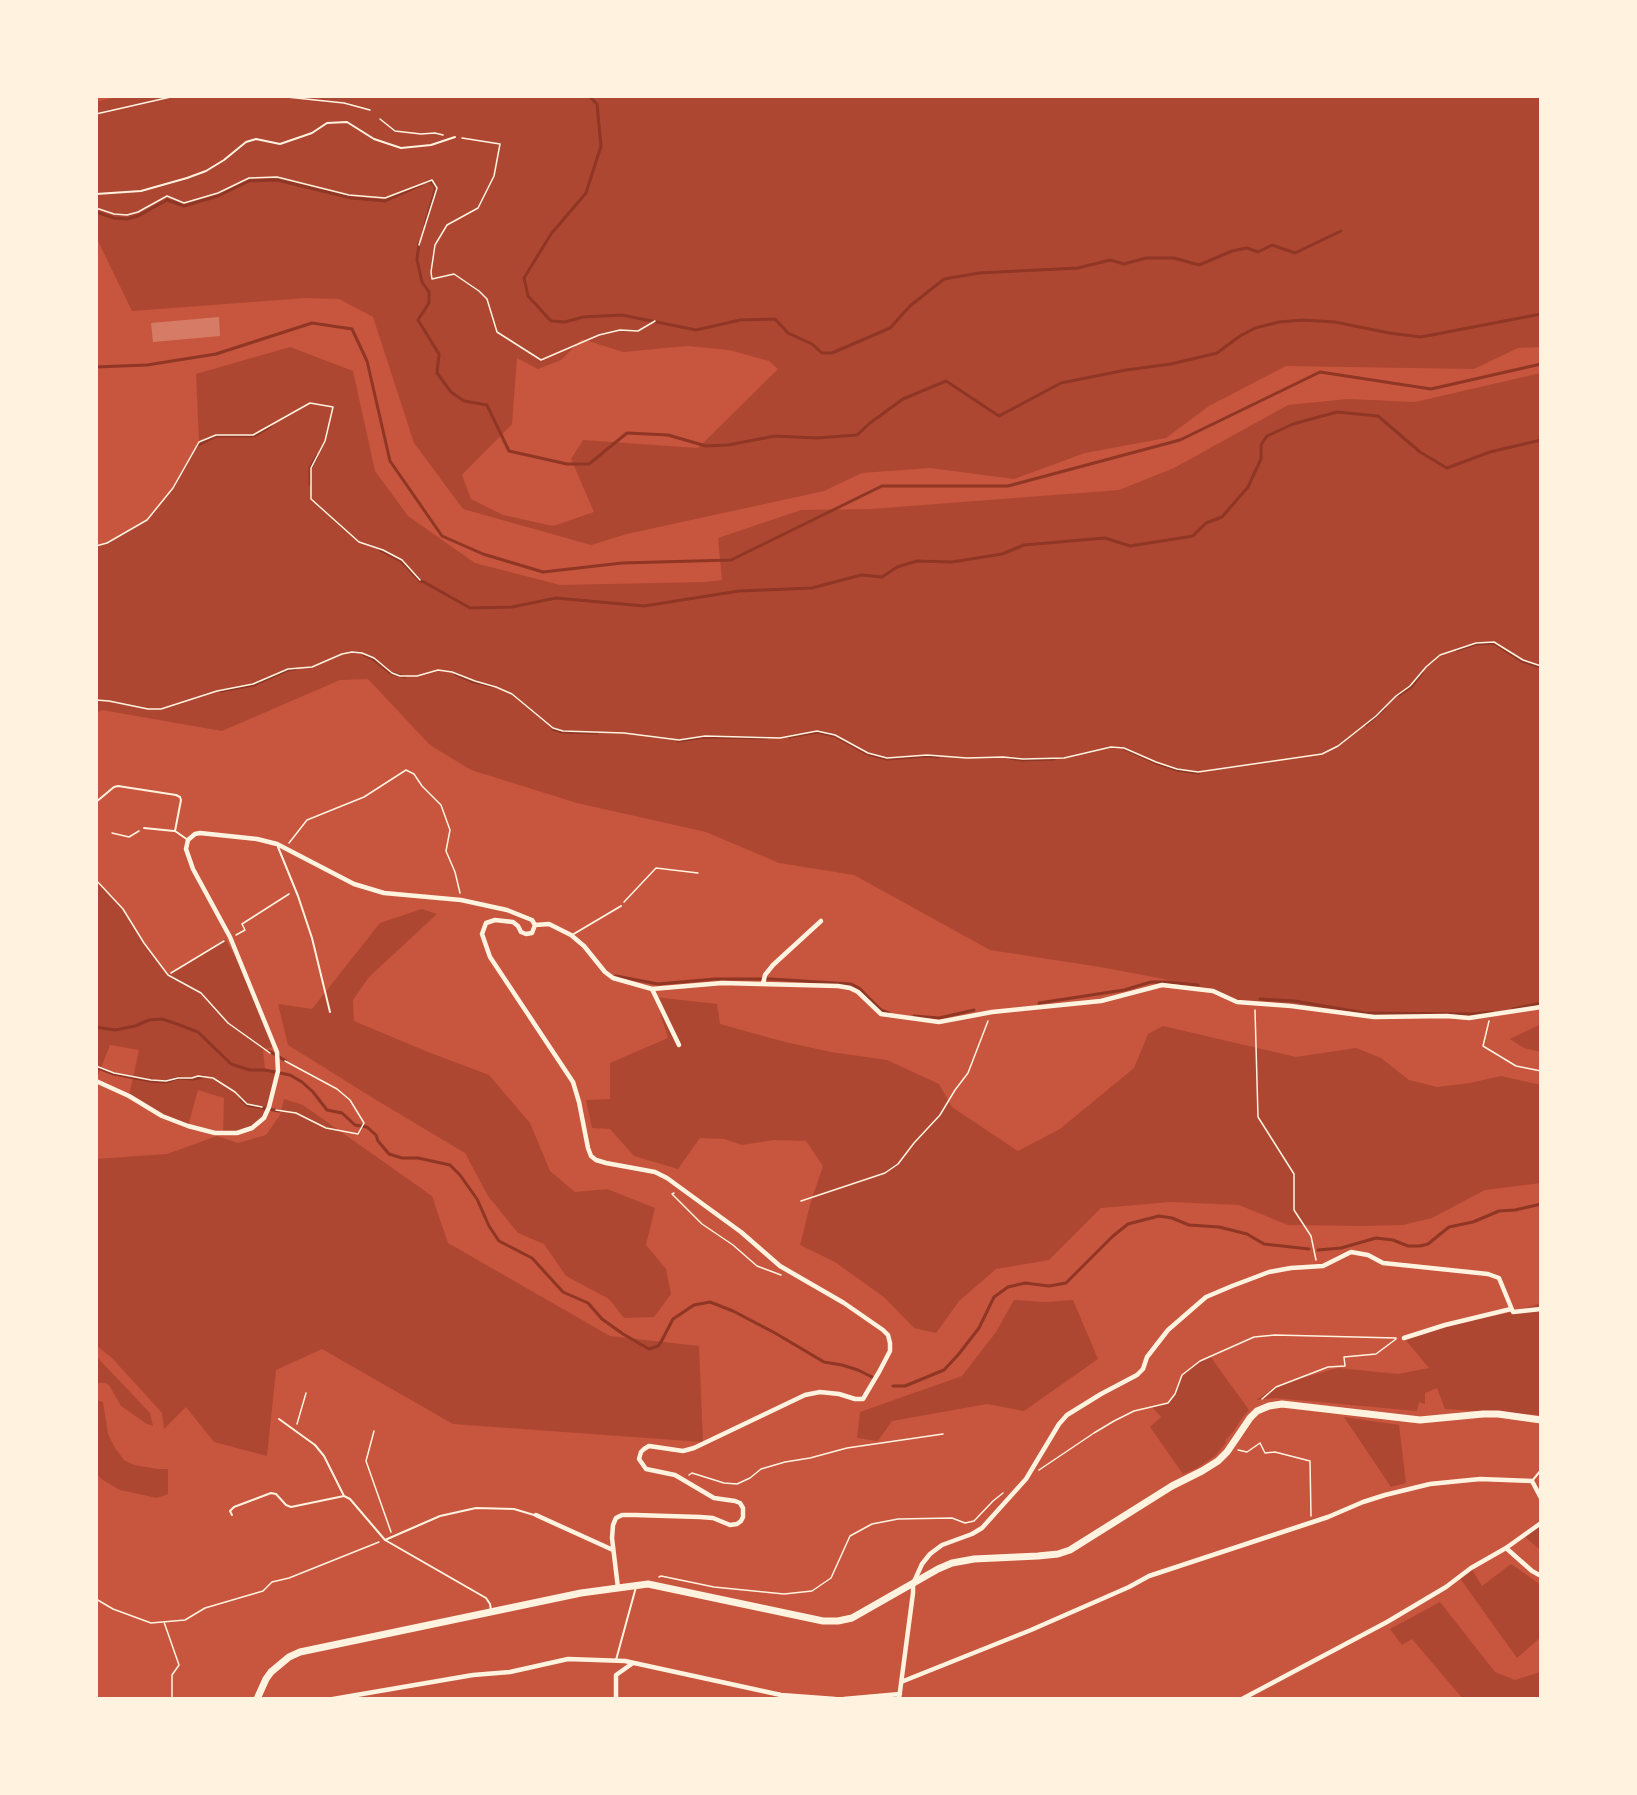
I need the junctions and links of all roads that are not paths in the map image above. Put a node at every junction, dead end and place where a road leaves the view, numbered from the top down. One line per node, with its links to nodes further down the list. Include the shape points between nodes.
1 (455, 137): 2 (lane, via 431,145 401,148 374,139 347,122 327,123 312,133 279,144 256,139 246,142 206,171 187,178 141,191)
2 (96, 194)
3 (96, 802): 5 (lane, via 118,786 176,795 181,800)
4 (144, 828): 5 (lane)
5 (175, 831): 6 (lane)
6 (188, 840): 7 (street, via 200,833); 17 (street, via 186,849 193,869 230,937 276,1046 278,1071 264,1118 237,1134 215,1133 162,1116)
7 (277, 844): 10 (street, via 354,884 384,893 460,900 507,910); 15 (lane, via 312,938)
8 (621, 906): 11 (lane)
9 (821, 921): 12 (street, via 772,965)
10 (535, 925): 11 (street, via 549,924); 32 (street, via 532,933 526,934 513,922 498,919 486,923 482,934 490,957 573,1082 591,1156 667,1178 780,1266 883,1330 890,1343 890,1351 863,1399 820,1392 804,1395 694,1448 649,1446 639,1459 646,1469 675,1475 714,1498 740,1503 744,1512 741,1521 730,1525 713,1518 622,1515 613,1525)
11 (571, 935): 13 (street, via 613,978)
12 (763, 984): 13 (street); 14 (street, via 850,988 881,1014 939,1022 992,1012 1101,1001 1162,986 1213,991 1237,1002 1374,1017 1468,1018)
13 (652, 989): 16 (street)
14 (1541, 1007)
15 (330, 1012)
16 (679, 1045)
17 (96, 1081)
18 (1541, 1309): 19 (street)
19 (1511, 1310): 20 (street, via 1445,1324); 34 (street, via 1499,1278 1488,1274 1383,1263 1351,1252 1318,1267 1269,1272 1206,1297 1168,1330 1137,1375 1067,1415 1026,1479 982,1528 930,1554)
20 (1404, 1338)
21 (279, 1419): 25 (lane, via 315,1445)
22 (1541, 1420): 34 (main road, via 1498,1414 1420,1420 1282,1404 1263,1408 1248,1420 1218,1461 1070,1550 964,1560)
23 (1541, 1470): 24 (lane)
24 (1532, 1481): 26 (street); 40 (street, via 1480,1479 1430,1484 1363,1502 1149,1576 1031,1630)
25 (344, 1496): 27 (lane, via 291,1508 271,1493 234,1507); 30 (lane)
26 (1541, 1498)
27 (232, 1515)
28 (536, 1515): 30 (lane, via 514,1509 476,1508 440,1516); 32 (street)
29 (1541, 1523): 31 (street)
30 (385, 1540): 37 (lane, via 486,1598)
31 (1506, 1548): 33 (street); 47 (street, via 1387,1622)
32 (613, 1550): 36 (street)
33 (1541, 1576)
34 (912, 1584): 35 (main road, via 852,1618 832,1621 648,1584); 40 (street)
35 (636, 1586): 36 (main road); 38 (lane)
36 (618, 1587): 37 (main road)
37 (491, 1611): 42 (main road, via 300,1652 271,1672)
38 (616, 1660): 39 (street); 43 (street, via 568,1659 510,1672)
39 (633, 1663): 44 (street, via 616,1675); 45 (street, via 781,1695)
40 (901, 1682): 41 (street)
41 (899, 1696): 46 (street)
42 (257, 1699)
43 (333, 1699)
44 (616, 1699)
45 (835, 1699)
46 (844, 1699)
47 (1242, 1699)

